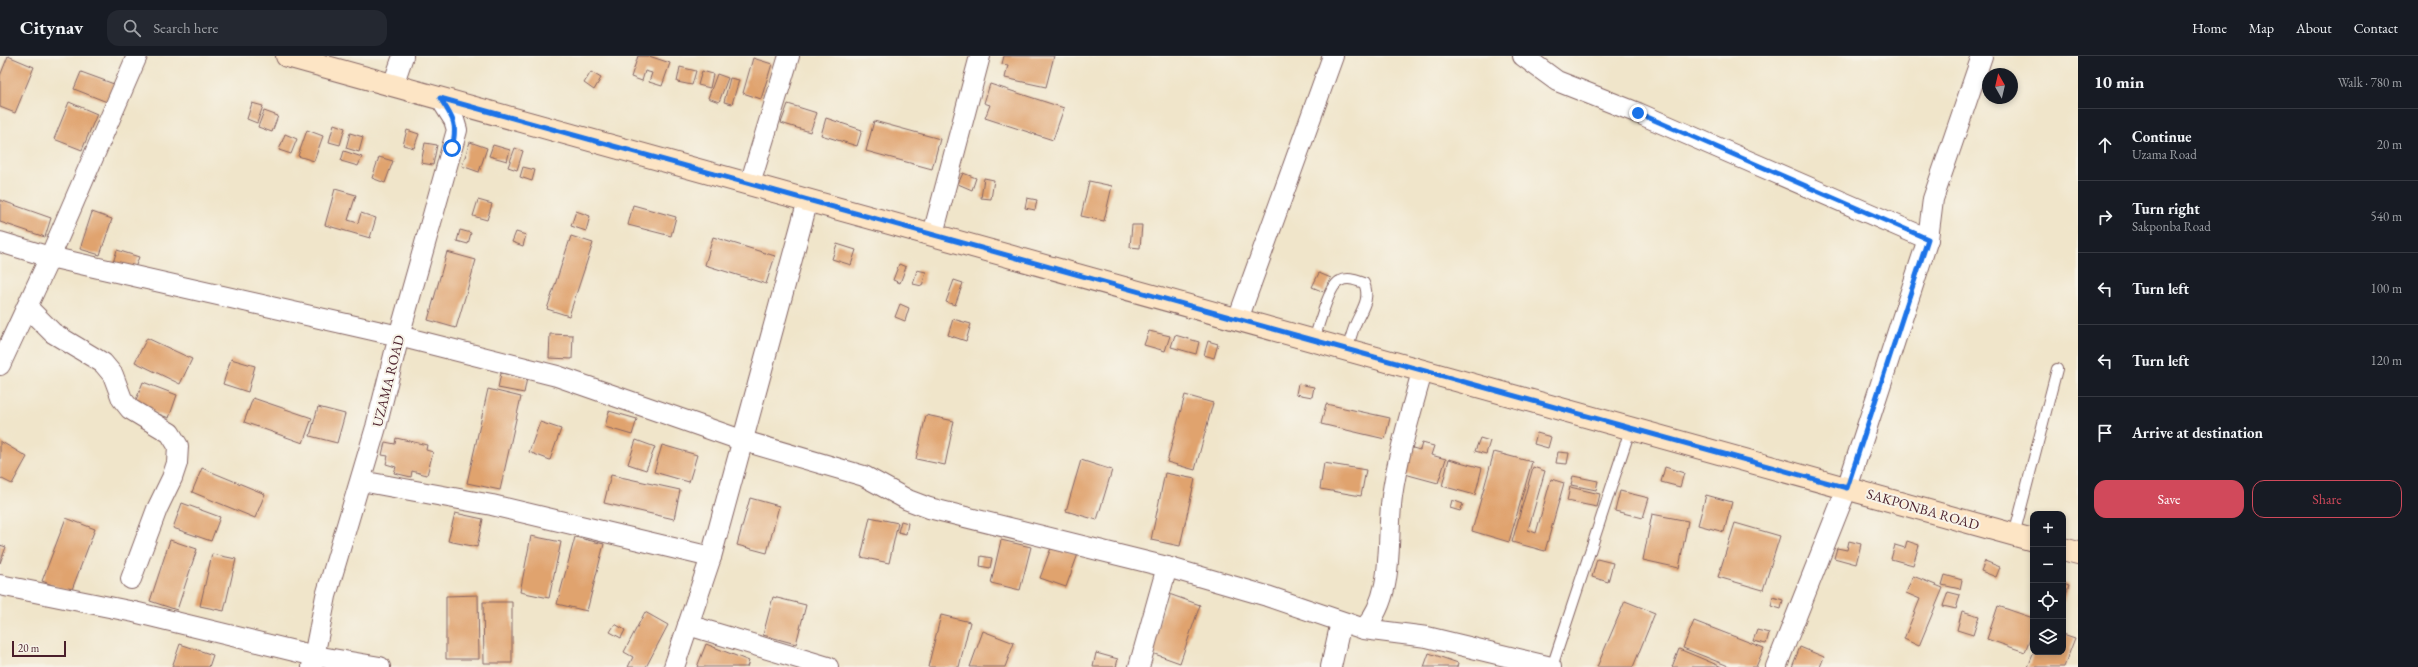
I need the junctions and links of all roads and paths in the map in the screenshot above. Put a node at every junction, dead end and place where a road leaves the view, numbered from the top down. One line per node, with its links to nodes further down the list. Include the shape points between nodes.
1 (137, 56): 16 (street)
2 (287, 56): 9 (main road, SAKPONBA ROAD)
3 (403, 56): 9 (street)
4 (788, 56): 11 (street)
5 (980, 56): 13 (street)
6 (1333, 56): 18 (street)
7 (1523, 56): 14 (street, via 1557,81 1638,113)
8 (1982, 56): 14 (street, via 1933,199)
9 (393, 85): 10 (main road, SAKPONBA ROAD)
10 (440, 98): 11 (main road, SAKPONBA ROAD); 19 (street, UZAMA ROAD, via 454,120 457,130)
11 (750, 184): 12 (main road, SAKPONBA ROAD)
12 (808, 200): 13 (main road, SAKPONBA ROAD); 26 (street)
13 (933, 234): 18 (main road, SAKPONBA ROAD)
14 (1928, 239): 28 (street)
15 (0, 242): 16 (street)
16 (50, 257): 17 (street); 19 (street)
17 (27, 307): 22 (street); 34 (street, via 53,333 103,363 113,375 122,399 130,409 170,433 178,446 177,463 172,478 157,509)
18 (1238, 319): 20 (main road, SAKPONBA ROAD)
19 (399, 336): 26 (street, via 557,376); 27 (street, UZAMA ROAD)
20 (1314, 340): 21 (main road, SAKPONBA ROAD); 21 (lane, via 1332,289 1338,281 1350,279 1364,284 1367,292 1365,306)
21 (1347, 349): 24 (main road, SAKPONBA ROAD)
22 (0, 365)
23 (2057, 369): 29 (lane)
24 (1422, 372): 25 (main road, SAKPONBA ROAD); 38 (street, via 1403,442 1392,496 1386,584 1376,613)
25 (1631, 427): 28 (main road, SAKPONBA ROAD); 45 (lane)
26 (744, 441): 32 (street); 33 (street, via 864,476 908,500 930,508)
27 (361, 481): 32 (street, via 492,505); 39 (street, UZAMA ROAD, via 326,596)
28 (1847, 488): 29 (main road, SAKPONBA ROAD); 46 (street)
29 (2023, 538)
30 (2066, 550): 31 (main road)
31 (2078, 553)
32 (711, 557): 37 (street)
33 (1167, 567): 36 (street, via 1267,596); 43 (street)
34 (131, 579)
35 (0, 585): 39 (street, via 134,612)
36 (1341, 622): 38 (street); 44 (street)
37 (688, 625): 41 (street); 42 (street)
38 (1364, 630): 45 (street, via 1427,638)
39 (314, 661): 40 (street)
40 (380, 667)
41 (674, 667)
42 (828, 667)
43 (1139, 667)
44 (1331, 667)
45 (1551, 667)
46 (1776, 667)

